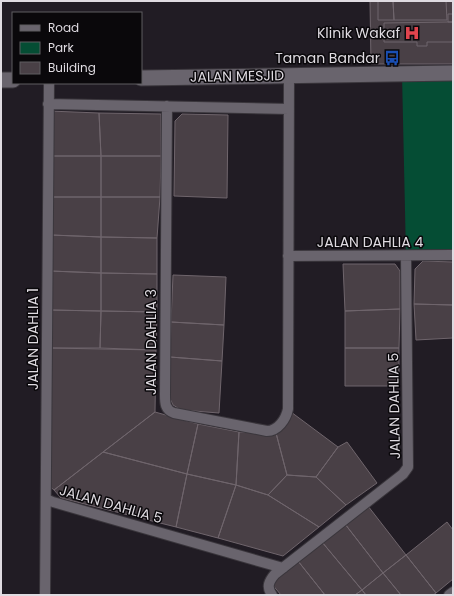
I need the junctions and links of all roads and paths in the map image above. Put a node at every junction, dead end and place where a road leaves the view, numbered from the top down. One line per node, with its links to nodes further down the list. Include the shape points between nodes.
1 (453, 73): 2 (main road, JALAN MESJID)
2 (289, 76): 3 (main road, JALAN MESJID); 9 (street)
3 (142, 78)
4 (1, 80): 5 (main road)
5 (12, 80)
6 (48, 84): 7 (street, JALAN DAHLIA 1)
7 (48, 104): 8 (street); 13 (street, JALAN DAHLIA 1)
8 (167, 106): 9 (street); 10 (street, JALAN DAHLIA 3, via 165,395 166,406 170,412 267,431 274,430 281,424 288,412)
9 (289, 109): 10 (street)
10 (288, 256): 11 (street, JALAN DAHLIA 4)
11 (406, 256): 12 (street, JALAN DAHLIA 4); 14 (street, JALAN DAHLIA 5, via 408,466 403,474)
12 (453, 256)
13 (46, 499): 14 (street, JALAN DAHLIA 5); 16 (street, JALAN DAHLIA 1)
14 (283, 568): 17 (street, JALAN DAHLIA 5, via 269,583 268,588)
15 (453, 592): 18 (street)
16 (45, 595)
17 (272, 595)
18 (449, 595)

